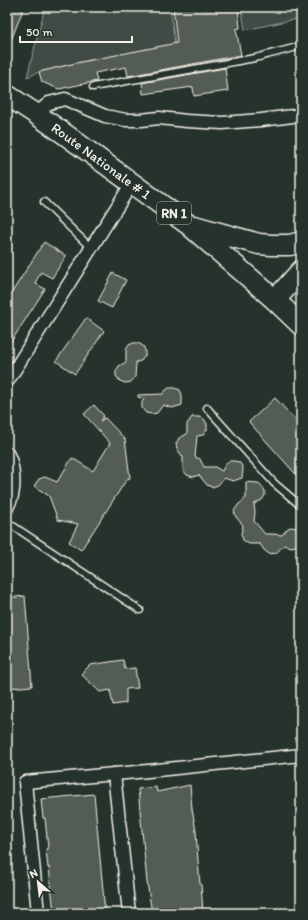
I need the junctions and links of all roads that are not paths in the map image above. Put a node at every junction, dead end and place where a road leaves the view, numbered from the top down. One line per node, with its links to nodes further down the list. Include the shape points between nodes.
1 (301, 46): 2 (lane, via 255,58)
2 (93, 87)
3 (7, 95): 4 (main road, Route Nationale # 1 / RN 1)
4 (36, 114): 5 (street, via 49,103 65,99 105,116 126,120 159,118 222,123); 6 (main road, Route Nationale # 1 / RN 1)
5 (301, 115)
6 (132, 182): 8 (main road, Route Nationale # 1 / RN 1); 10 (street)
7 (44, 202): 10 (lane)
8 (190, 225): 9 (main road, via 259,244 290,245); 12 (main road, Route Nationale # 1 / RN 1)
9 (301, 242)
10 (91, 248): 14 (street)
11 (301, 271): 12 (main road)
12 (275, 300): 13 (main road, Route Nationale # 1 / RN 1)
13 (301, 325)
14 (7, 382)
15 (207, 408): 17 (lane, via 274,483)
16 (7, 453): 18 (street, via 14,478)
17 (301, 506)
18 (7, 508)
19 (7, 522): 20 (lane)
20 (140, 610)
21 (301, 754): 22 (street)
22 (114, 774): 23 (street, via 25,782); 24 (street)
23 (38, 913)
24 (129, 913)

